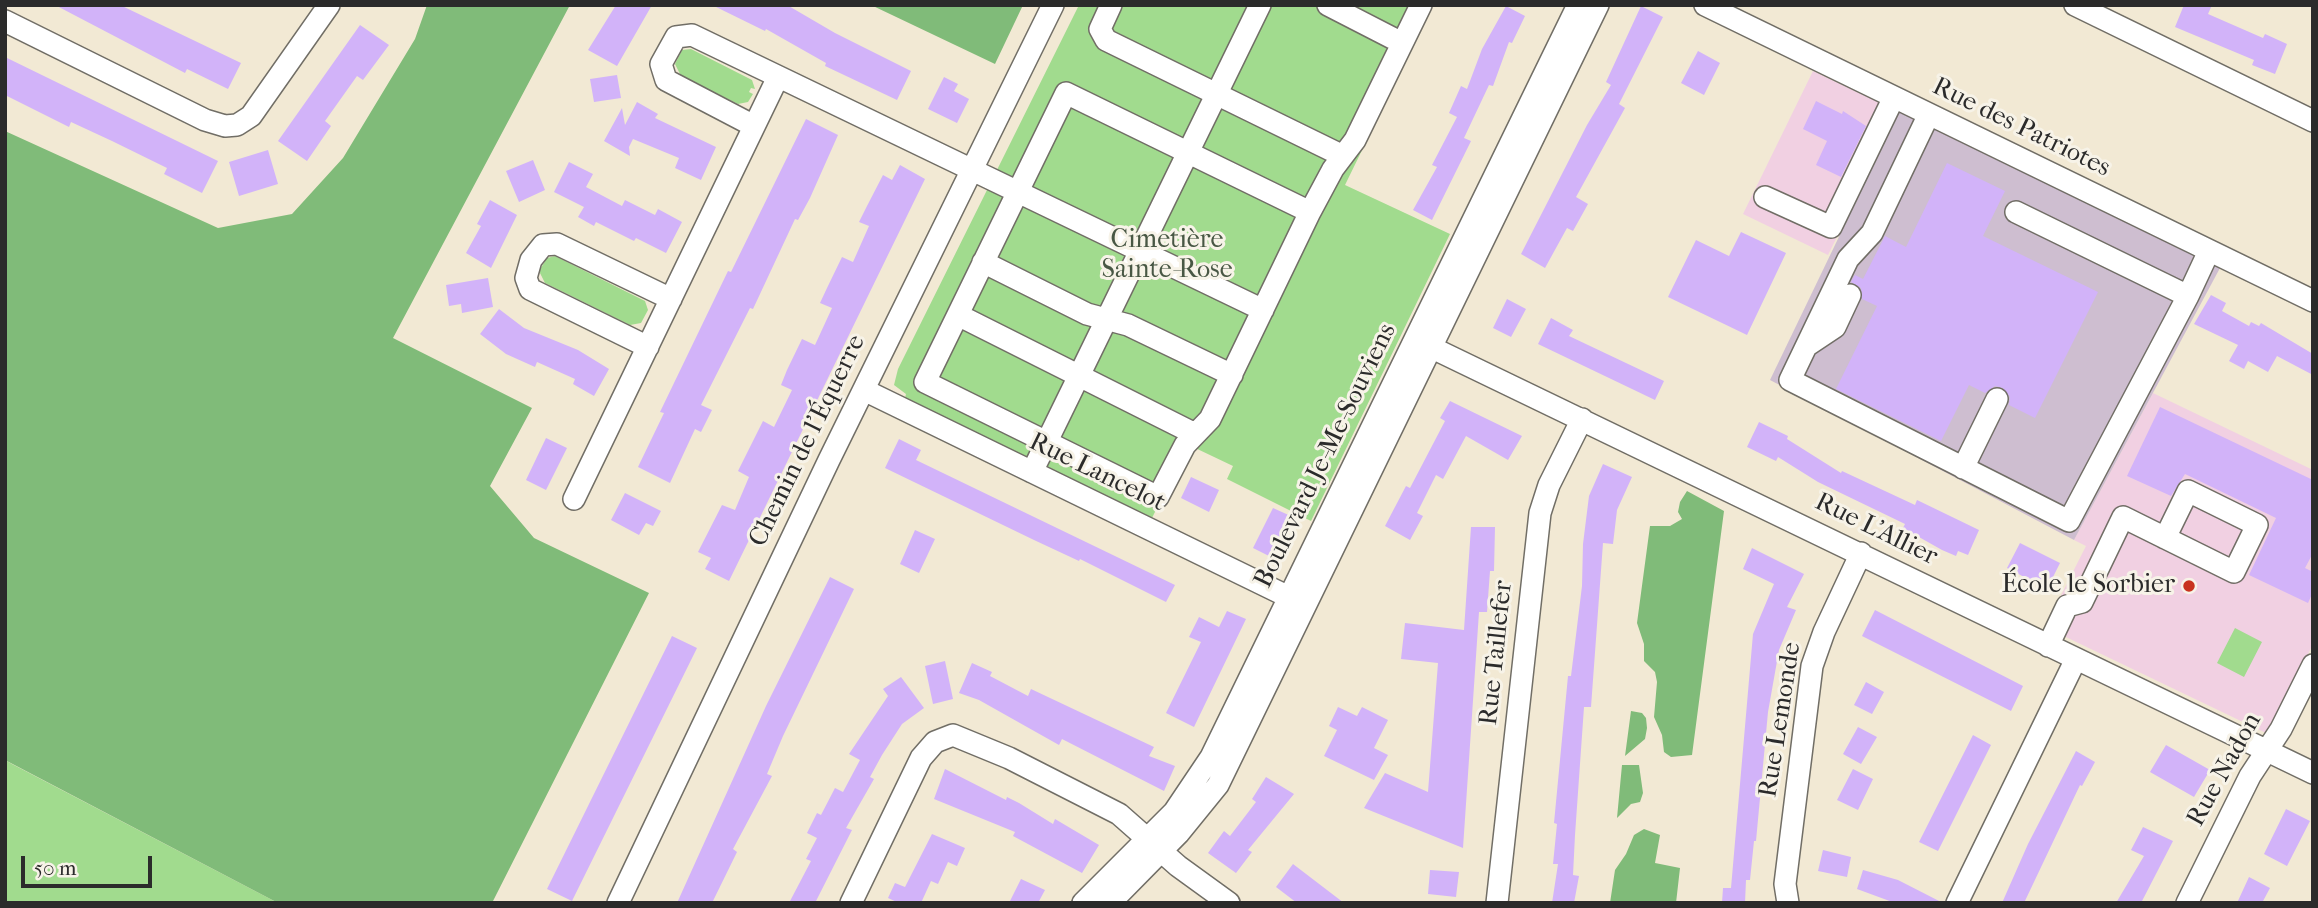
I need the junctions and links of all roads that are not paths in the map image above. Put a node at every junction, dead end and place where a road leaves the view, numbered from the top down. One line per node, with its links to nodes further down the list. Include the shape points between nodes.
1 (329, 5): 11 (street, via 251,116 225,126)
2 (1053, 5): 21 (street, Chemin de l'Équerre)
3 (1111, 5): 14 (street, via 1100,29 1106,40)
4 (1260, 5): 14 (street)
5 (1328, 5): 12 (street)
6 (1421, 5): 12 (street)
7 (1578, 5): 36 (street, Boulevard Je-Me-Souviens)
8 (1598, 5): 36 (street, Boulevard Je-Me-Souviens)
9 (2075, 5): 17 (street)
10 (1707, 6): 15 (street, Rue des Patriotes)
11 (5, 21)
12 (1402, 43): 20 (street)
13 (778, 77): 18 (street); 18 (street, via 692,36 676,37 666,51 661,69 666,80); 21 (street)
14 (1218, 92): 19 (street); 20 (street)
15 (1894, 97): 16 (street, Rue des Patriotes); 23 (street, via 1832,227)
16 (1929, 114): 27 (street, Rue des Patriotes); 38 (street, via 1872,233 1848,259)
17 (2313, 121)
18 (754, 126): 31 (street)
19 (1188, 153): 22 (street, via 1066,93); 24 (street); 26 (street)
20 (1343, 156): 24 (street)
21 (970, 171): 22 (street); 41 (street, Chemin de l'Équerre)
22 (1018, 191): 26 (street); 28 (street)
23 (1765, 197)
24 (1310, 212): 33 (street)
25 (2016, 212): 30 (street)
26 (1141, 250): 33 (street); 35 (street)
27 (2209, 251): 30 (street); 32 (street, Rue des Patriotes)
28 (983, 262): 34 (street); 35 (street)
29 (1850, 295): 38 (street, via 1835,327)
30 (2188, 296): 46 (street, via 2068,521)
31 (671, 299): 37 (street); 37 (street, via 557,244 543,245 531,260 526,278 530,289)
32 (2313, 301)
33 (1263, 310): 40 (street)
34 (958, 315): 39 (street); 45 (street, via 925,382)
35 (1107, 320): 39 (street); 40 (street, via 1128,325)
36 (1423, 343): 43 (street, Rue L'Allier); 51 (street, Boulevard Je-Me-Souviens)
37 (648, 347): 48 (street)
38 (1806, 347): 46 (street, via 1790,380)
39 (1080, 375): 44 (street); 45 (street)
40 (1232, 375): 44 (street, via 1206,426)
41 (864, 390): 47 (street, Rue Lancelot); 58 (street, Chemin de l'Équerre)
42 (1997, 399): 46 (street)
43 (1582, 419): 50 (street, Rue L'Allier); 63 (street, Rue Taillefer, via 1540,513)
44 (1195, 434): 45 (street, via 1158,496)
45 (1047, 442): 47 (street)
46 (1963, 468)
47 (1032, 472): 51 (street, Rue Lancelot)
48 (574, 499)
49 (2165, 538): 52 (street, via 2123,517 2082,602 2067,606)
50 (1861, 553): 52 (street, Rue L'Allier); 64 (street, Rue Lemonde, via 1812,666 1786,884)
51 (1298, 601): 57 (street, Boulevard Je-Me-Souviens, via 1218,785 1197,814)
52 (2048, 646): 53 (street, Rue L'Allier)
53 (2076, 659): 55 (street, Rue L'Allier); 65 (street)
54 (2313, 666): 55 (street, Rue Nadon)
55 (2267, 751): 56 (street, Rue L'Allier); 66 (street, Rue Nadon)
56 (2313, 773)
57 (1154, 845): 59 (street, via 1112,810 967,738 947,736 921,758); 60 (street, Boulevard Je-Me-Souviens); 61 (street, Boulevard Je-Me-Souviens); 62 (street)
58 (618, 903)
59 (850, 903)
60 (1083, 903)
61 (1110, 903)
62 (1228, 903)
63 (1497, 903)
64 (1788, 903)
65 (1957, 903)
66 (2187, 903)

